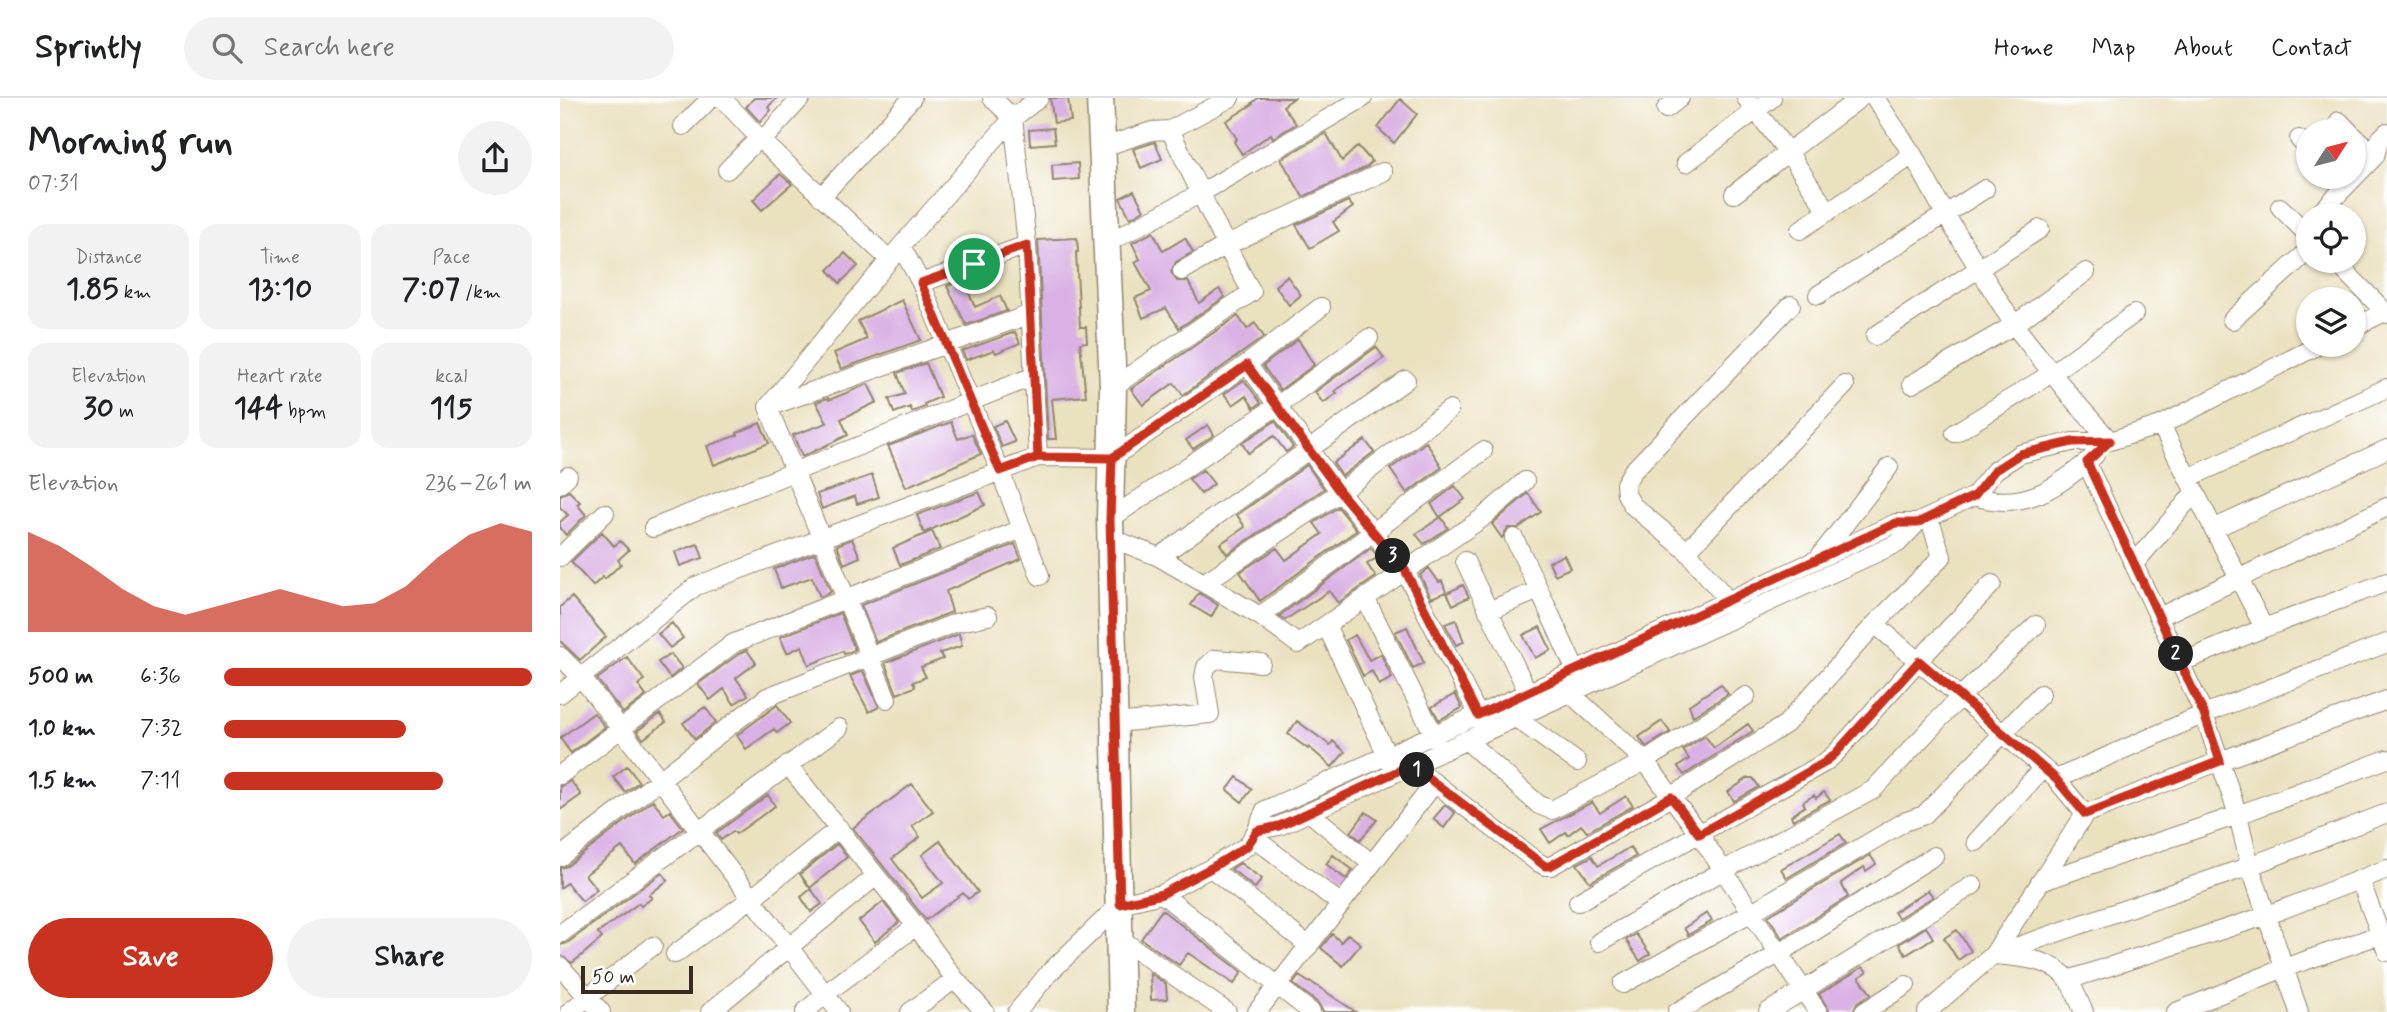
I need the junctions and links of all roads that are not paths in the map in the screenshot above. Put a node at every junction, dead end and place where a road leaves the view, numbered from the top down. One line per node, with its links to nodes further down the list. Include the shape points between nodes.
1 (711, 98): 17 (street)
2 (722, 98): 20 (street)
3 (801, 98): 20 (street)
4 (912, 98): 33 (street)
5 (992, 98): 16 (street)
6 (1040, 98): 16 (street)
7 (1100, 98): 21 (street)
8 (1230, 98): 18 (street)
9 (1680, 98): 15 (street)
10 (1772, 98): 14 (street)
11 (1860, 98): 23 (street)
12 (1875, 98): 24 (street)
13 (1353, 101): 31 (street)
14 (1751, 105): 23 (street); 26 (street)
15 (1665, 109)
16 (1013, 118): 41 (street); 43 (street)
17 (683, 126)
18 (1170, 130): 21 (street); 31 (street)
19 (2387, 132): 25 (street, via 2378,140)
20 (761, 139): 28 (street); 33 (street)
21 (1103, 147): 40 (street)
22 (2366, 147): 25 (street)
23 (1788, 152): 32 (street); 35 (street)
24 (1913, 155): 35 (street); 36 (street)
25 (2375, 156): 27 (street)
26 (1686, 163)
27 (2366, 163)
28 (727, 170)
29 (1383, 172): 42 (street)
30 (1985, 189): 36 (street)
31 (1201, 193): 40 (street); 42 (street)
32 (1734, 194)
33 (821, 197): 43 (street)
34 (2280, 207): 37 (street)
35 (1828, 212): 39 (street)
36 (1945, 214): 45 (street); 50 (street)
37 (2296, 221)
38 (2040, 229): 45 (street)
39 (1800, 230)
40 (1108, 243): 69 (street)
41 (1027, 245): 49 (street); 54 (street)
42 (1225, 246): 46 (street); 69 (street, via 1252,292)
43 (895, 253): 49 (street); 73 (street)
44 (2296, 262): 56 (street)
45 (1979, 270): 58 (street); 59 (street)
46 (1182, 271)
47 (2086, 272): 58 (street)
48 (2347, 273): 53 (street)
49 (921, 283): 61 (street)
50 (1818, 295)
51 (1791, 305): 101 (street, via 1625,484 1632,505)
52 (1321, 307): 63 (street)
53 (2386, 312): 57 (street)
54 (1031, 314): 61 (street); 65 (street)
55 (2134, 314): 64 (street)
56 (2232, 320)
57 (2366, 321)
58 (2014, 325): 64 (street); 67 (street)
59 (1875, 335)
60 (1369, 338): 72 (street)
61 (945, 344): 71 (street); 73 (street)
62 (2296, 357): 75 (street)
63 (1247, 365): 72 (street); 82 (street)
64 (2052, 373): 76 (street); 77 (street)
65 (1034, 376): 71 (street); 81 (street)
66 (1406, 380): 78 (street)
67 (1912, 384)
68 (1845, 385): 101 (street)
69 (1113, 387): 82 (street)
70 (2387, 387): 88 (street)
71 (970, 401): 85 (street); 86 (street)
72 (1278, 406): 78 (street); 96 (street)
73 (768, 407): 85 (street)
74 (1449, 410): 89 (street)
75 (2161, 425): 77 (street); 88 (street)
76 (1955, 433)
77 (2110, 441): 83 (street); 90 (street, via 2072,442 2020,454 1995,470)
78 (1309, 449): 89 (street); 103 (street)
79 (2387, 449): 97 (street)
80 (1483, 451): 98 (street)
81 (1038, 457): 82 (street); 86 (street)
82 (1112, 458): 96 (street)
83 (2087, 462): 90 (street, via 2054,487 2026,498 1994,502); 106 (street)
84 (1889, 467): 104 (street)
85 (796, 471): 94 (street); 100 (street)
86 (1000, 471): 95 (street); 100 (street)
87 (1525, 481): 107 (street, via 1482,519)
88 (2191, 485): 97 (street); 106 (street)
89 (1340, 492): 98 (street); 111 (street)
90 (1974, 496): 93 (street)
91 (2387, 507): 109 (street)
92 (605, 513): 102 (street)
93 (1923, 520): 104 (street, via 1896,523); 113 (street, via 1898,543); 123 (street, via 1942,558)
94 (653, 528)
95 (1022, 529): 108 (street); 115 (street)
96 (1110, 529): 103 (street); 143 (street)
97 (2213, 529): 109 (street)
98 (1372, 531): 107 (street); 120 (street)
99 (1514, 538): 114 (street)
100 (821, 539): 115 (street); 132 (street, via 696,586)
101 (1688, 551): 117 (street)
102 (560, 557)
103 (1159, 557): 111 (street)
104 (1817, 559): 113 (street); 117 (street)
105 (1465, 561): 118 (street)
106 (2134, 564): 121 (street)
107 (1405, 570): 116 (street); 144 (street)
108 (1040, 576)
109 (2238, 580): 121 (street); 125 (street)
110 (2387, 582): 125 (street)
111 (1204, 583): 120 (street)
112 (1992, 584): 129 (street)
113 (1798, 588): 117 (street)
114 (1539, 590): 118 (street); 133 (street)
115 (844, 597): 127 (street); 145 (street, via 734,643)
116 (1365, 598): 122 (street); 149 (street)
117 (1734, 607): 133 (street)
118 (1488, 611): 139 (street)
119 (988, 616): 127 (street, via 955,623)
120 (1260, 616): 122 (street, via 1298,644)
121 (2159, 617): 131 (street)
122 (1326, 625): 150 (street)
123 (1875, 625): 129 (street); 161 (street, via 1786,724)
124 (2036, 625): 137 (street)
125 (2264, 628): 131 (street)
126 (2387, 643): 141 (street)
127 (870, 655): 138 (street); 159 (street, via 767,698)
128 (560, 656): 132 (street)
129 (1919, 661): 137 (street); 169 (street, via 1824,763)
130 (1261, 663): 143 (street, via 1215,659 1206,667 1210,714)
131 (2180, 663): 141 (street)
132 (581, 677): 134 (street); 145 (street)
133 (1576, 684): 139 (street); 152 (street)
134 (560, 694)
135 (2040, 694): 147 (street)
136 (1746, 696): 152 (street)
137 (1961, 696): 147 (street); 177 (street, via 1874,790)
138 (887, 699)
139 (1531, 700): 142 (street); 144 (street)
140 (2387, 700): 153 (street)
141 (2204, 714): 153 (street); 157 (street)
142 (1516, 718): 144 (street); 154 (street)
143 (1115, 723): 185 (street)
144 (1482, 723): 148 (street); 149 (street)
145 (620, 727): 158 (street); 159 (street)
146 (839, 728): 155 (street)
147 (2002, 734): 157 (street); 187 (street, via 1924,815 1904,822)
148 (1466, 740): 149 (street); 152 (street, via 1539,805 1552,810)
149 (1438, 742): 150 (street); 156 (street)
150 (1387, 754): 156 (street); 168 (street, via 1265,810)
151 (2387, 760): 165 (street)
152 (1645, 761): 161 (street)
153 (2220, 761): 164 (street); 165 (street)
154 (1577, 762)
155 (788, 765): 166 (street); 167 (street)
156 (1403, 769): 160 (street); 162 (street)
157 (2049, 774): 164 (street); 170 (street)
158 (560, 775)
159 (661, 780): 167 (street); 172 (street)
160 (1434, 784): 161 (street, via 1545,866); 173 (street)
161 (1671, 797): 169 (street)
162 (1309, 812): 168 (street); 173 (street)
163 (2387, 813): 174 (street)
164 (2085, 814): 180 (street)
165 (2238, 815): 174 (street); 180 (street)
166 (839, 828): 178 (street); 183 (street)
167 (699, 830): 183 (street); 190 (street)
168 (1255, 834): 175 (street, via 1247,846); 186 (street)
169 (1699, 834): 177 (street); 184 (street)
170 (1976, 842)
171 (1934, 856): 198 (street)
172 (560, 857)
173 (1372, 864): 186 (street)
174 (2250, 866): 188 (street); 200 (street)
175 (1211, 868): 182 (street); 195 (street)
176 (2387, 869): 179 (street)
177 (1724, 870): 187 (street); 193 (street)
178 (876, 876): 189 (street); 196 (street)
179 (2360, 880): 188 (street); 191 (street)
180 (2040, 882): 200 (street)
181 (1973, 885): 208 (street)
182 (1162, 894): 185 (street); 207 (street)
183 (752, 898): 196 (street); 199 (street)
184 (1578, 902)
185 (1120, 904): 192 (street); 219 (street, via 1048,974)
186 (1341, 904): 195 (street)
187 (1752, 912): 198 (street); 205 (street)
188 (2268, 915): 202 (street); 204 (street)
189 (916, 926): 203 (street); 209 (street)
190 (560, 934)
191 (2379, 935): 197 (street); 202 (street)
192 (1120, 939): 211 (street); 220 (street)
193 (1599, 942)
194 (653, 946): 210 (street)
195 (1309, 946): 207 (street)
196 (789, 947): 209 (street); 214 (street)
197 (2387, 952)
198 (1780, 953): 208 (street); 224 (street)
199 (675, 954)
200 (1993, 955): 204 (street, via 2037,960); 228 (street)
201 (560, 966): 210 (street)
202 (2284, 968): 230 (street); 231 (street)
203 (955, 979): 217 (street); 218 (street)
204 (2068, 980): 229 (street)
205 (1623, 984)
206 (1906, 985): 227 (street)
207 (1278, 986): 222 (street); 223 (street)
208 (1803, 991): 225 (street); 226 (street)
209 (825, 994): 215 (street); 216 (street)
210 (587, 997): 212 (street); 213 (street)
211 (1208, 1004): 221 (street)
212 (569, 1012)
213 (601, 1012)
214 (710, 1012)
215 (805, 1012)
216 (839, 1012)
217 (910, 1012)
218 (985, 1012)
219 (1017, 1012)
220 (1122, 1012)
221 (1227, 1012)
222 (1257, 1012)
223 (1311, 1012)
224 (1677, 1012)
225 (1768, 1012)
226 (1818, 1012)
227 (1864, 1012)
228 (1927, 1012)
229 (2084, 1012)
230 (2176, 1012)
231 (2299, 1012)

